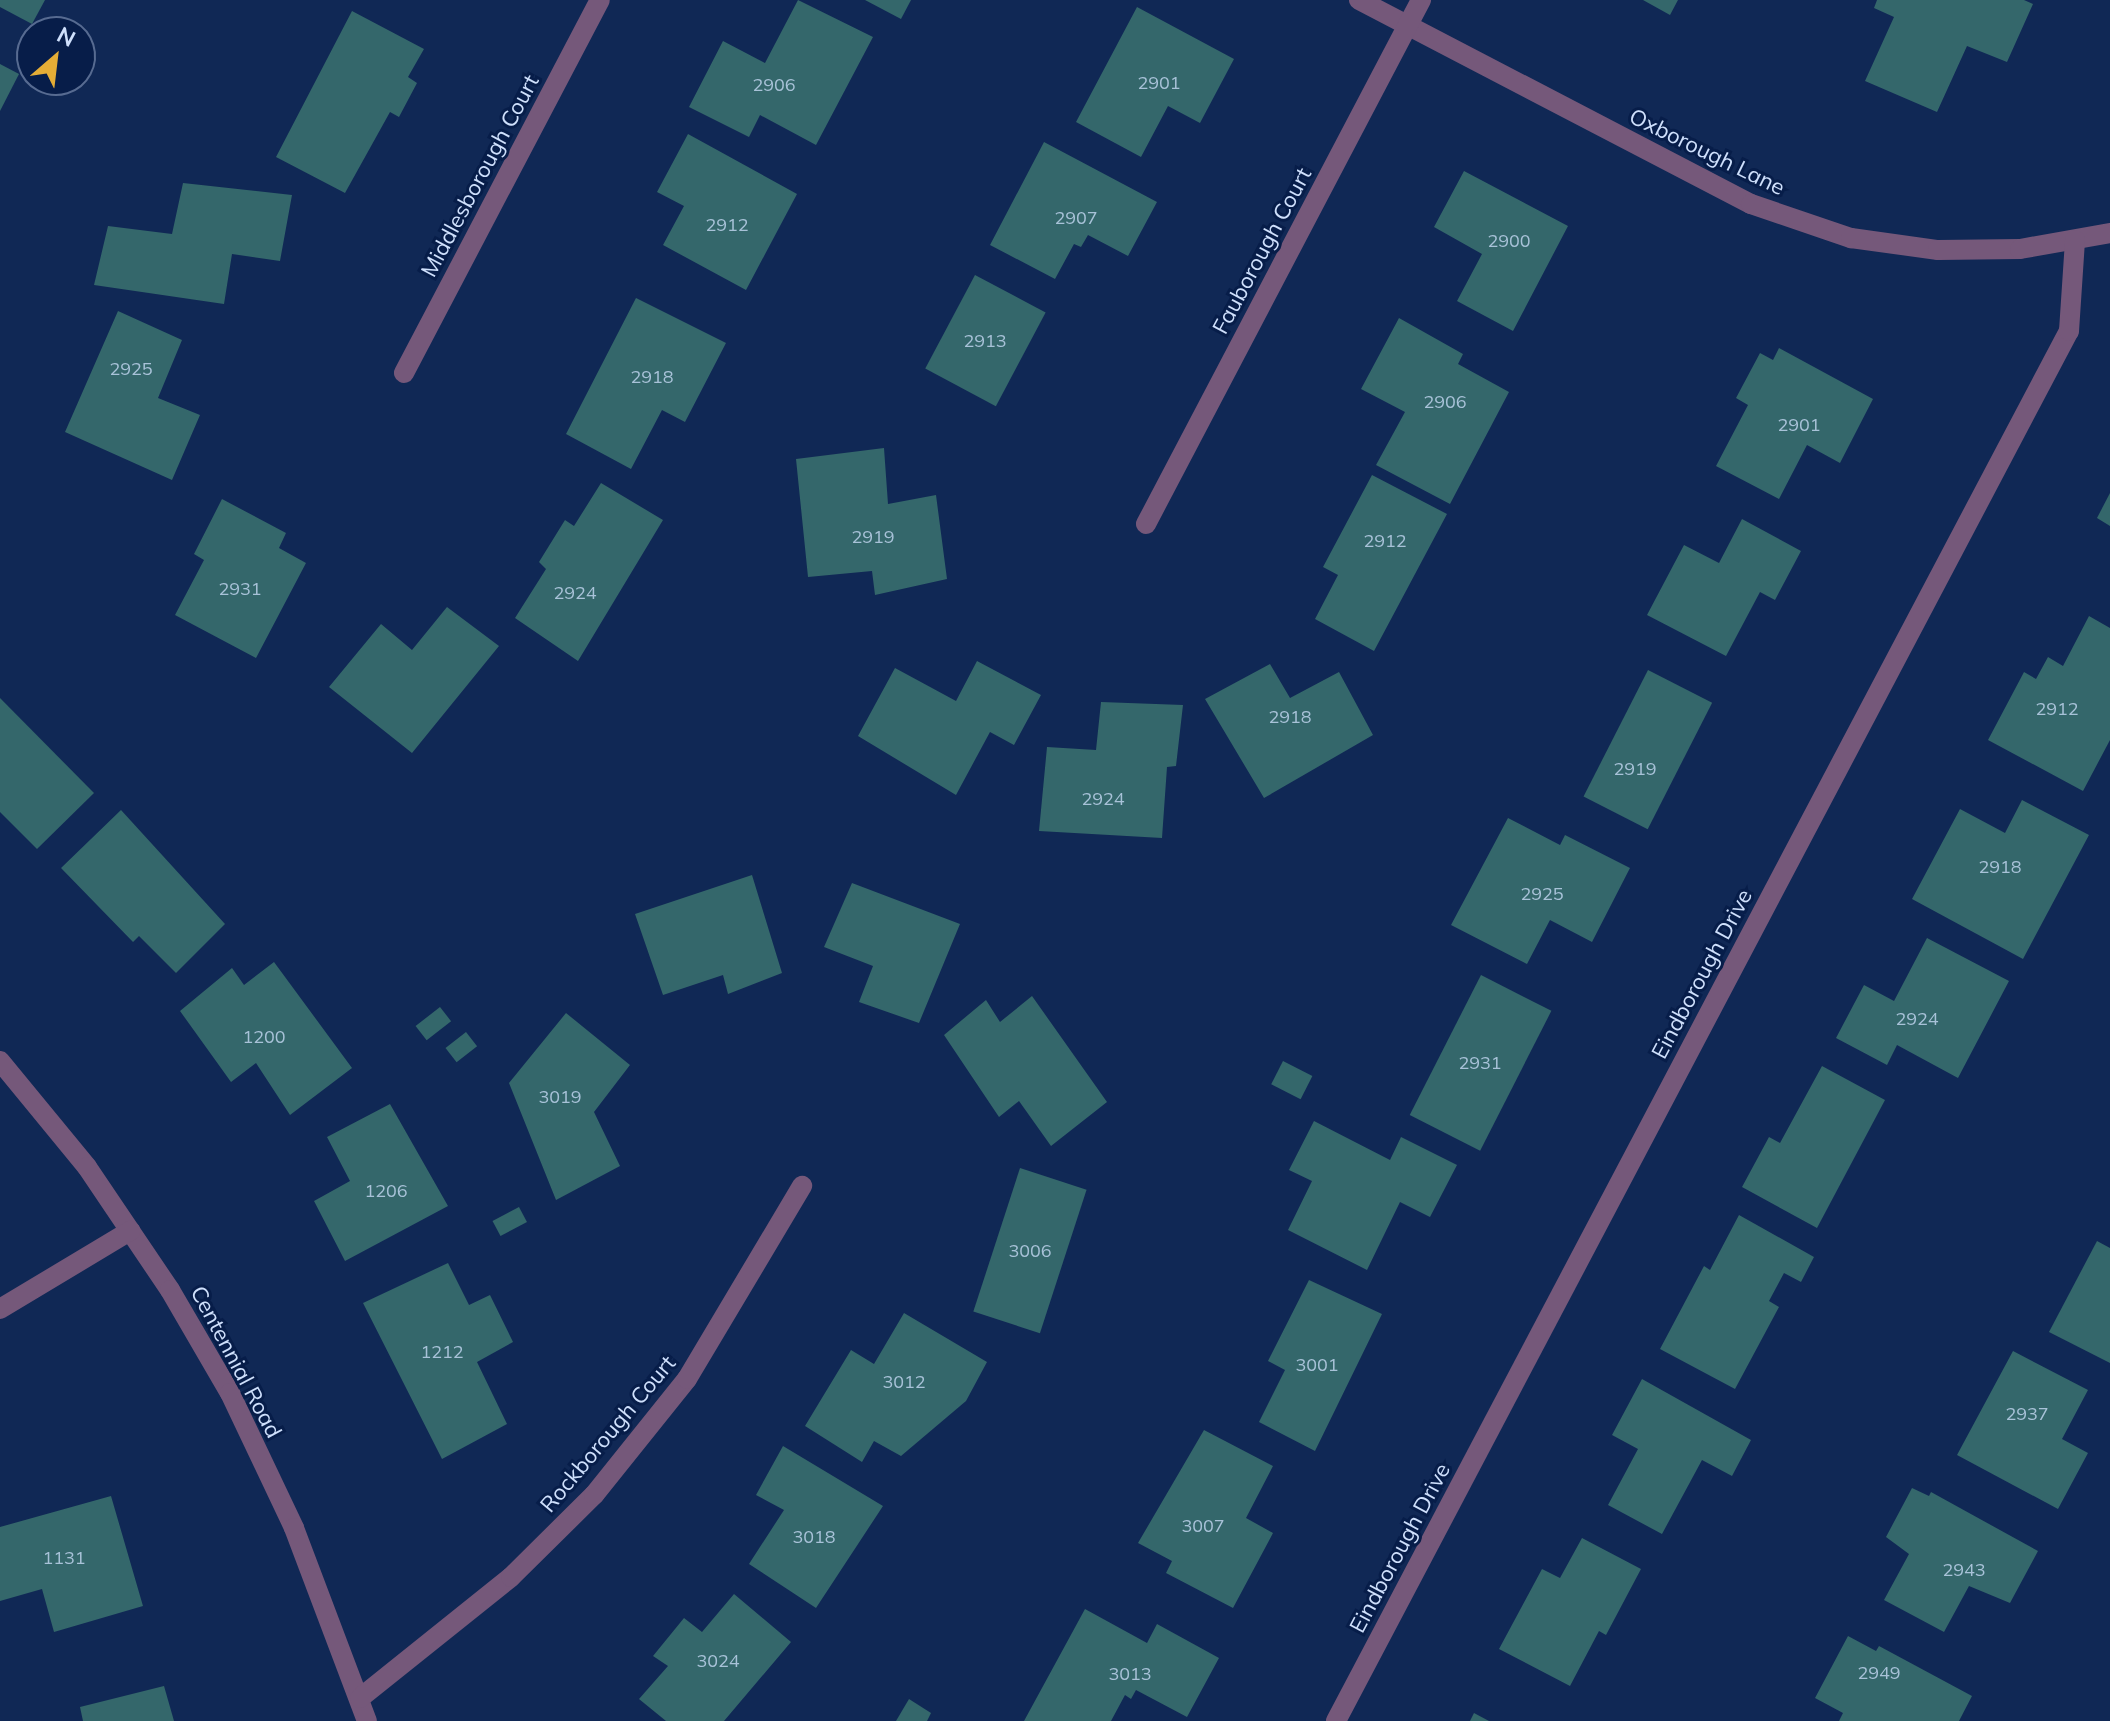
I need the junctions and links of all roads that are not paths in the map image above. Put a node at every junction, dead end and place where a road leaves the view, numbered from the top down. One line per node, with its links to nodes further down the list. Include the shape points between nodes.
1 (600, 0): 7 (street, Middlesborough Court)
2 (1359, 0): 4 (street, Oxborough Lane)
3 (1421, 0): 4 (street, Fauborough Court)
4 (1407, 26): 6 (street, Oxborough Lane, via 1751,204 1851,238 1938,250 2020,249); 8 (street, Fauborough Court)
5 (2110, 233): 6 (street, Oxborough Lane)
6 (2075, 240): 15 (street, Eindborough Drive, via 2069,331)
7 (404, 373)
8 (1146, 524)
9 (0, 1061): 11 (street, Centennial Road, via 87,1167)
10 (802, 1186): 13 (street, Rockborough Court, via 687,1379 594,1495 511,1577)
11 (130, 1231): 12 (street); 13 (street, Centennial Road, via 230,1393 294,1528)
12 (0, 1309)
13 (360, 1698): 14 (street, Centennial Road)
14 (367, 1721)
15 (1336, 1721)

